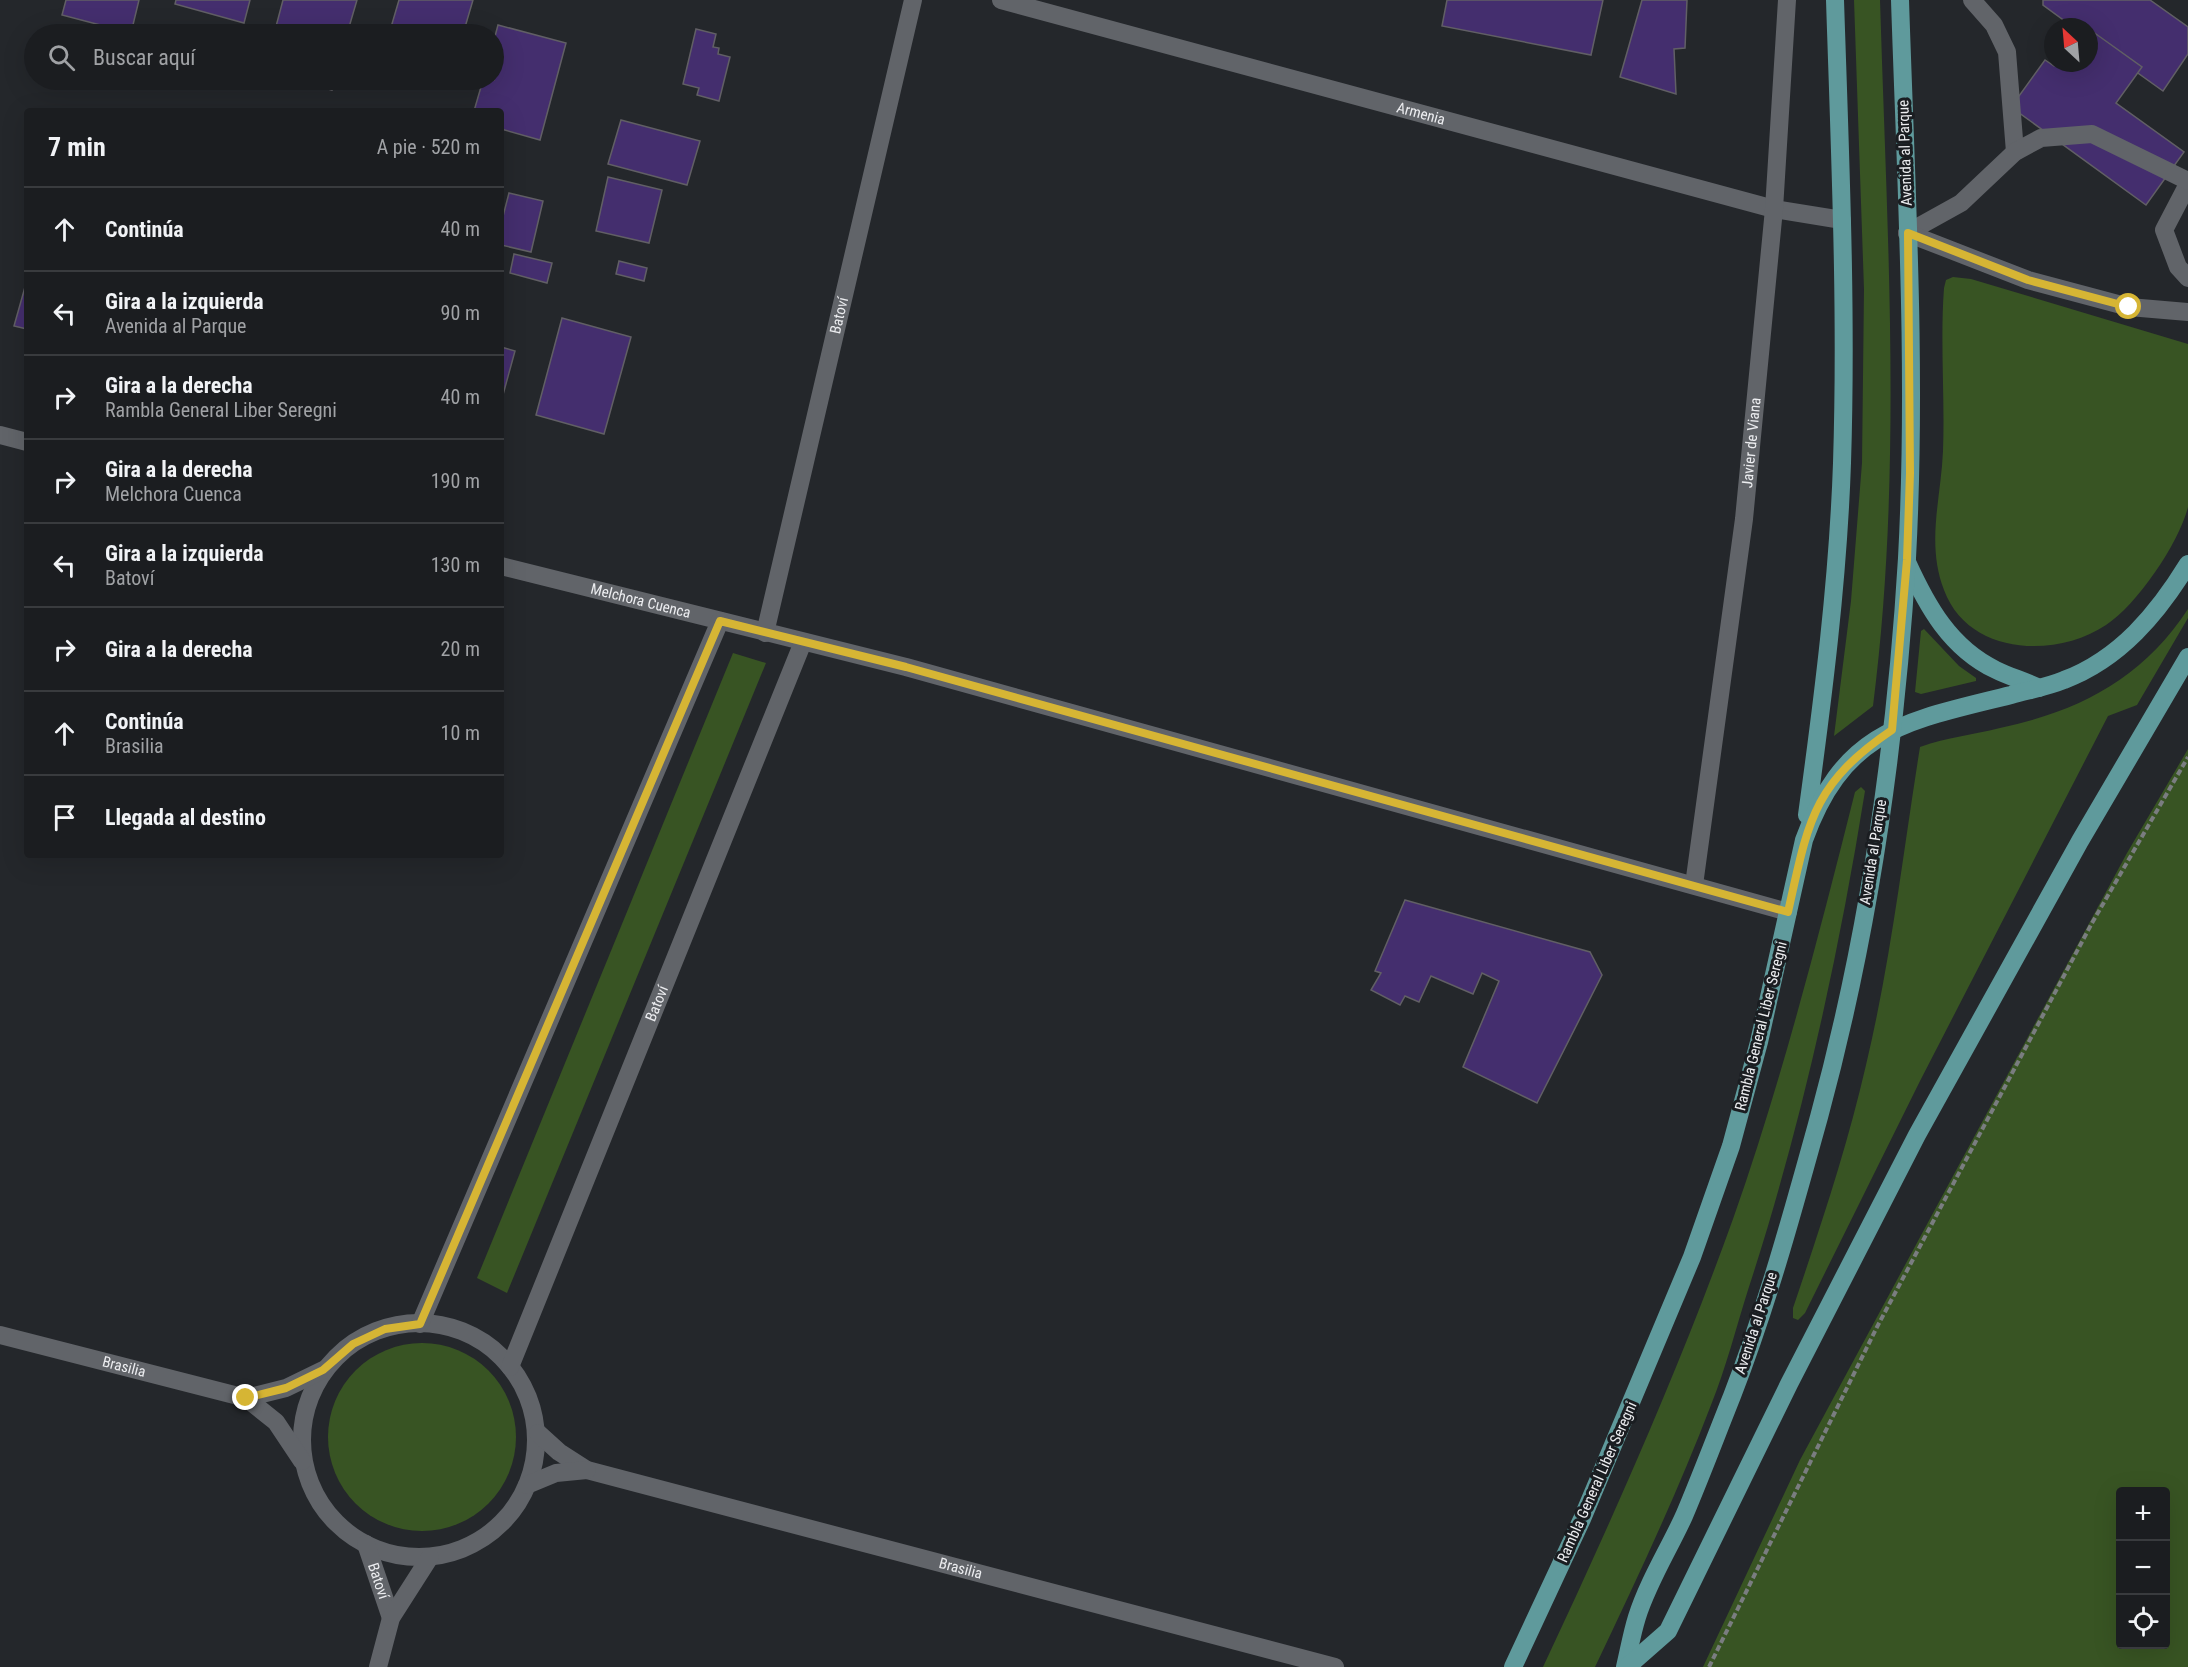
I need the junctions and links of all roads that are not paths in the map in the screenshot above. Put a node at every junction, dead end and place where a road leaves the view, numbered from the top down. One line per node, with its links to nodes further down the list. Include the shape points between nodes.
1 (913, 0): 20 (street, Batoví)
2 (1001, 0): 9 (street, Armenia)
3 (1787, 0): 9 (street, Javier de Viana)
4 (1835, 0): 10 (main road)
5 (1900, 0): 11 (main road, Avenida al Parque)
6 (1972, 0): 7 (street, via 1994,26 2007,52)
7 (2015, 152): 8 (street, via 2041,138 2092,134); 11 (street, via 1961,203)
8 (2188, 182): 12 (street, via 2164,230 2178,267)
9 (1774, 208): 10 (street, Armenia); 26 (street, Javier de Viana, via 1744,519)
10 (1842, 220): 25 (main road, via 1841,475 1825,674)
11 (1908, 233): 13 (street, via 2028,280 2129,307); 16 (main road, Avenida al Parque)
12 (2188, 278)
13 (2188, 312)
14 (0, 435): 15 (street)
15 (24, 441)
16 (1907, 560): 23 (main road, via 1936,618 1954,640 1996,670); 24 (main road, Avenida al Parque)
17 (2188, 564): 23 (main road, Rambla General Liber Seregni, via 2157,610 2117,649 2064,680)
18 (504, 567): 19 (street, Melchora Cuenca)
19 (720, 621): 20 (street, Melchora Cuenca); 28 (street)
20 (765, 633): 21 (street, Melchora Cuenca)
21 (803, 642): 26 (street, Melchora Cuenca); 30 (street, Batoví)
22 (2188, 657): 43 (main road, via 2080,841 1917,1135 1668,1631)
23 (2039, 688): 24 (main road, Rambla General Liber Seregni, via 1922,717)
24 (1892, 730): 25 (main road, Rambla General Liber Seregni, via 1852,759 1834,780 1816,808); 43 (main road, Avenida al Parque, via 1852,980 1818,1120 1734,1391 1685,1513 1638,1614)
25 (1804, 840): 27 (main road, Rambla General Liber Seregni)
26 (1694, 885): 27 (street, Melchora Cuenca)
27 (1788, 912): 42 (main road, Rambla General Liber Seregni, via 1731,1146 1692,1257 1582,1519)
28 (420, 1324): 30 (street, via 454,1329 485,1344); 31 (street, via 385,1329 353,1344)
29 (0, 1335): 32 (street, Brasilia)
30 (510, 1367): 33 (street, via 525,1389)
31 (323, 1370): 32 (street, Brasilia, via 286,1388); 34 (street, via 307,1400)
32 (246, 1398): 34 (street, Brasilia, via 276,1422)
33 (538, 1434): 35 (street, Brasilia); 36 (street, via 536,1459)
34 (302, 1461): 37 (street, via 310,1485 333,1522)
35 (587, 1470): 36 (street, Brasilia, via 555,1473); 41 (street, Brasilia)
36 (527, 1485): 38 (street, via 509,1516 492,1533 458,1550)
37 (366, 1544): 38 (street); 39 (street, Batoví)
38 (430, 1557): 39 (street, Batoví)
39 (391, 1618): 40 (street, Batoví)
40 (378, 1667)
41 (1335, 1667)
42 (1513, 1667)
43 (1626, 1667)

